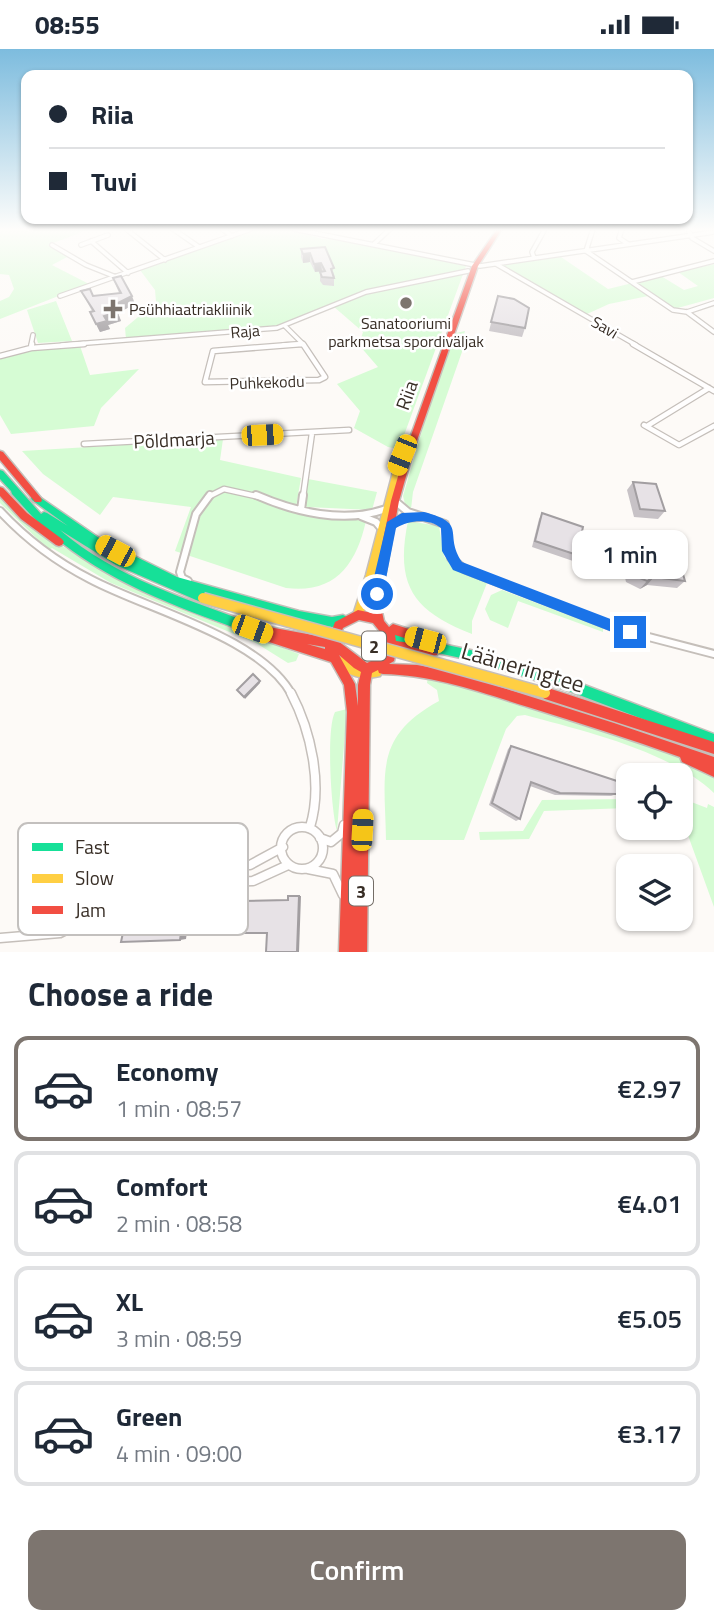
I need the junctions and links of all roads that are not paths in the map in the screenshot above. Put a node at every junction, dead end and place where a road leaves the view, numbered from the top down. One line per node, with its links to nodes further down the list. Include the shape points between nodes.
1 (101, 271): 10 (street)
2 (133, 271): 9 (street)
3 (454, 271): 15 (street, Raja, via 366,292)
4 (469, 271): 33 (highway, Riia)
5 (470, 271): 31 (highway, Riia)
6 (507, 271): 21 (street, Savi)
7 (616, 271): 11 (street)
8 (674, 271): 11 (street)
9 (128, 273): 10 (street)
10 (116, 277): 12 (street)
11 (632, 282): 14 (street, via 673,310)
12 (60, 296)
13 (714, 303): 14 (street)
14 (687, 312): 16 (street)
15 (285, 326): 18 (street, Puhkekodu); 19 (street, Raja)
16 (714, 332)
17 (33, 335): 19 (street)
18 (302, 344): 18 (street, Puhkekodu, via 326,377 205,382 213,351)
19 (31, 348): 20 (street, Raja)
20 (0, 355)
21 (711, 389): 22 (street, via 645,426 674,446 685,446)
22 (713, 428)
23 (349, 430): 24 (street, Põldmarja)
24 (312, 433): 25 (street, Põldmarja); 34 (street)
25 (84, 444)
26 (0, 454): 30 (highway, Lääneringtee / 2)
27 (0, 473): 29 (highway, Lääneringtee / 2)
28 (0, 490): 40 (highway, via 31,522)
29 (15, 492): 39 (highway, Lääneringtee / 2); 40 (highway, via 35,516)
30 (35, 498): 39 (highway, Lääneringtee / 2); 42 (highway, via 120,554)
31 (395, 501): 37 (street); 38 (highway, Riia)
32 (203, 502): 34 (street, via 215,492 236,488); 42 (street, via 180,575)
33 (386, 509): 36 (street); 38 (highway, Riia)
34 (301, 510): 36 (street)
35 (0, 511): 63 (street, via 32,543 101,586 240,647 273,668 303,715 315,762 315,809)
36 (355, 515): 38 (street)
37 (424, 516): 38 (street, via 402,518); 48 (street, via 445,524 451,558 464,569 618,629)
38 (387, 527): 41 (highway, Riia)
39 (78, 537): 42 (highway, Lääneringtee / 2, via 144,575)
40 (80, 552): 47 (highway, via 139,584 252,629 292,643)
41 (375, 583): 43 (highway, Riia); 45 (highway, Riia); 46 (highway, Riia)
42 (207, 594): 44 (highway, via 299,616); 54 (highway, Lääneringtee / 2, bridge)
43 (360, 617): 44 (highway); 45 (highway); 46 (highway); 47 (highway, via 344,628)
44 (343, 620): 47 (highway)
45 (380, 621): 46 (highway)
46 (394, 640): 49 (highway); 49 (highway); 51 (highway, via 386,660); 51 (highway, via 394,660)
47 (333, 649): 50 (highway); 51 (highway); 52 (highway, 3, via 346,677)
48 (714, 655)
49 (482, 659): 53 (highway)
50 (348, 668): 51 (highway); 52 (highway, 3, via 355,689)
51 (373, 671): 55 (highway, via 397,667 435,674); 74 (highway, 3, via 366,708)
52 (353, 712): 62 (highway, 3)
53 (676, 723): 56 (highway); 57 (highway)
54 (642, 724): 58 (highway, Lääneringtee / 2); 59 (highway, Lääneringtee / 2)
55 (620, 730): 60 (highway); 61 (highway)
56 (714, 735)
57 (714, 740)
58 (714, 748)
59 (714, 755)
60 (714, 763)
61 (714, 771)
62 (350, 795): 64 (street, via 342,833 331,842); 70 (highway, 3)
63 (310, 827): 64 (street); 65 (street, via 293,829)
64 (320, 838): 68 (street, via 321,852)
65 (283, 847): 66 (street); 67 (street)
66 (248, 865)
67 (288, 865): 68 (street, via 297,871); 69 (street)
68 (308, 869): 70 (street, via 327,870 335,876)
69 (248, 881)
70 (347, 915): 73 (highway, 3)
71 (54, 935): 72 (street)
72 (0, 938)
73 (346, 952)
74 (360, 952)

